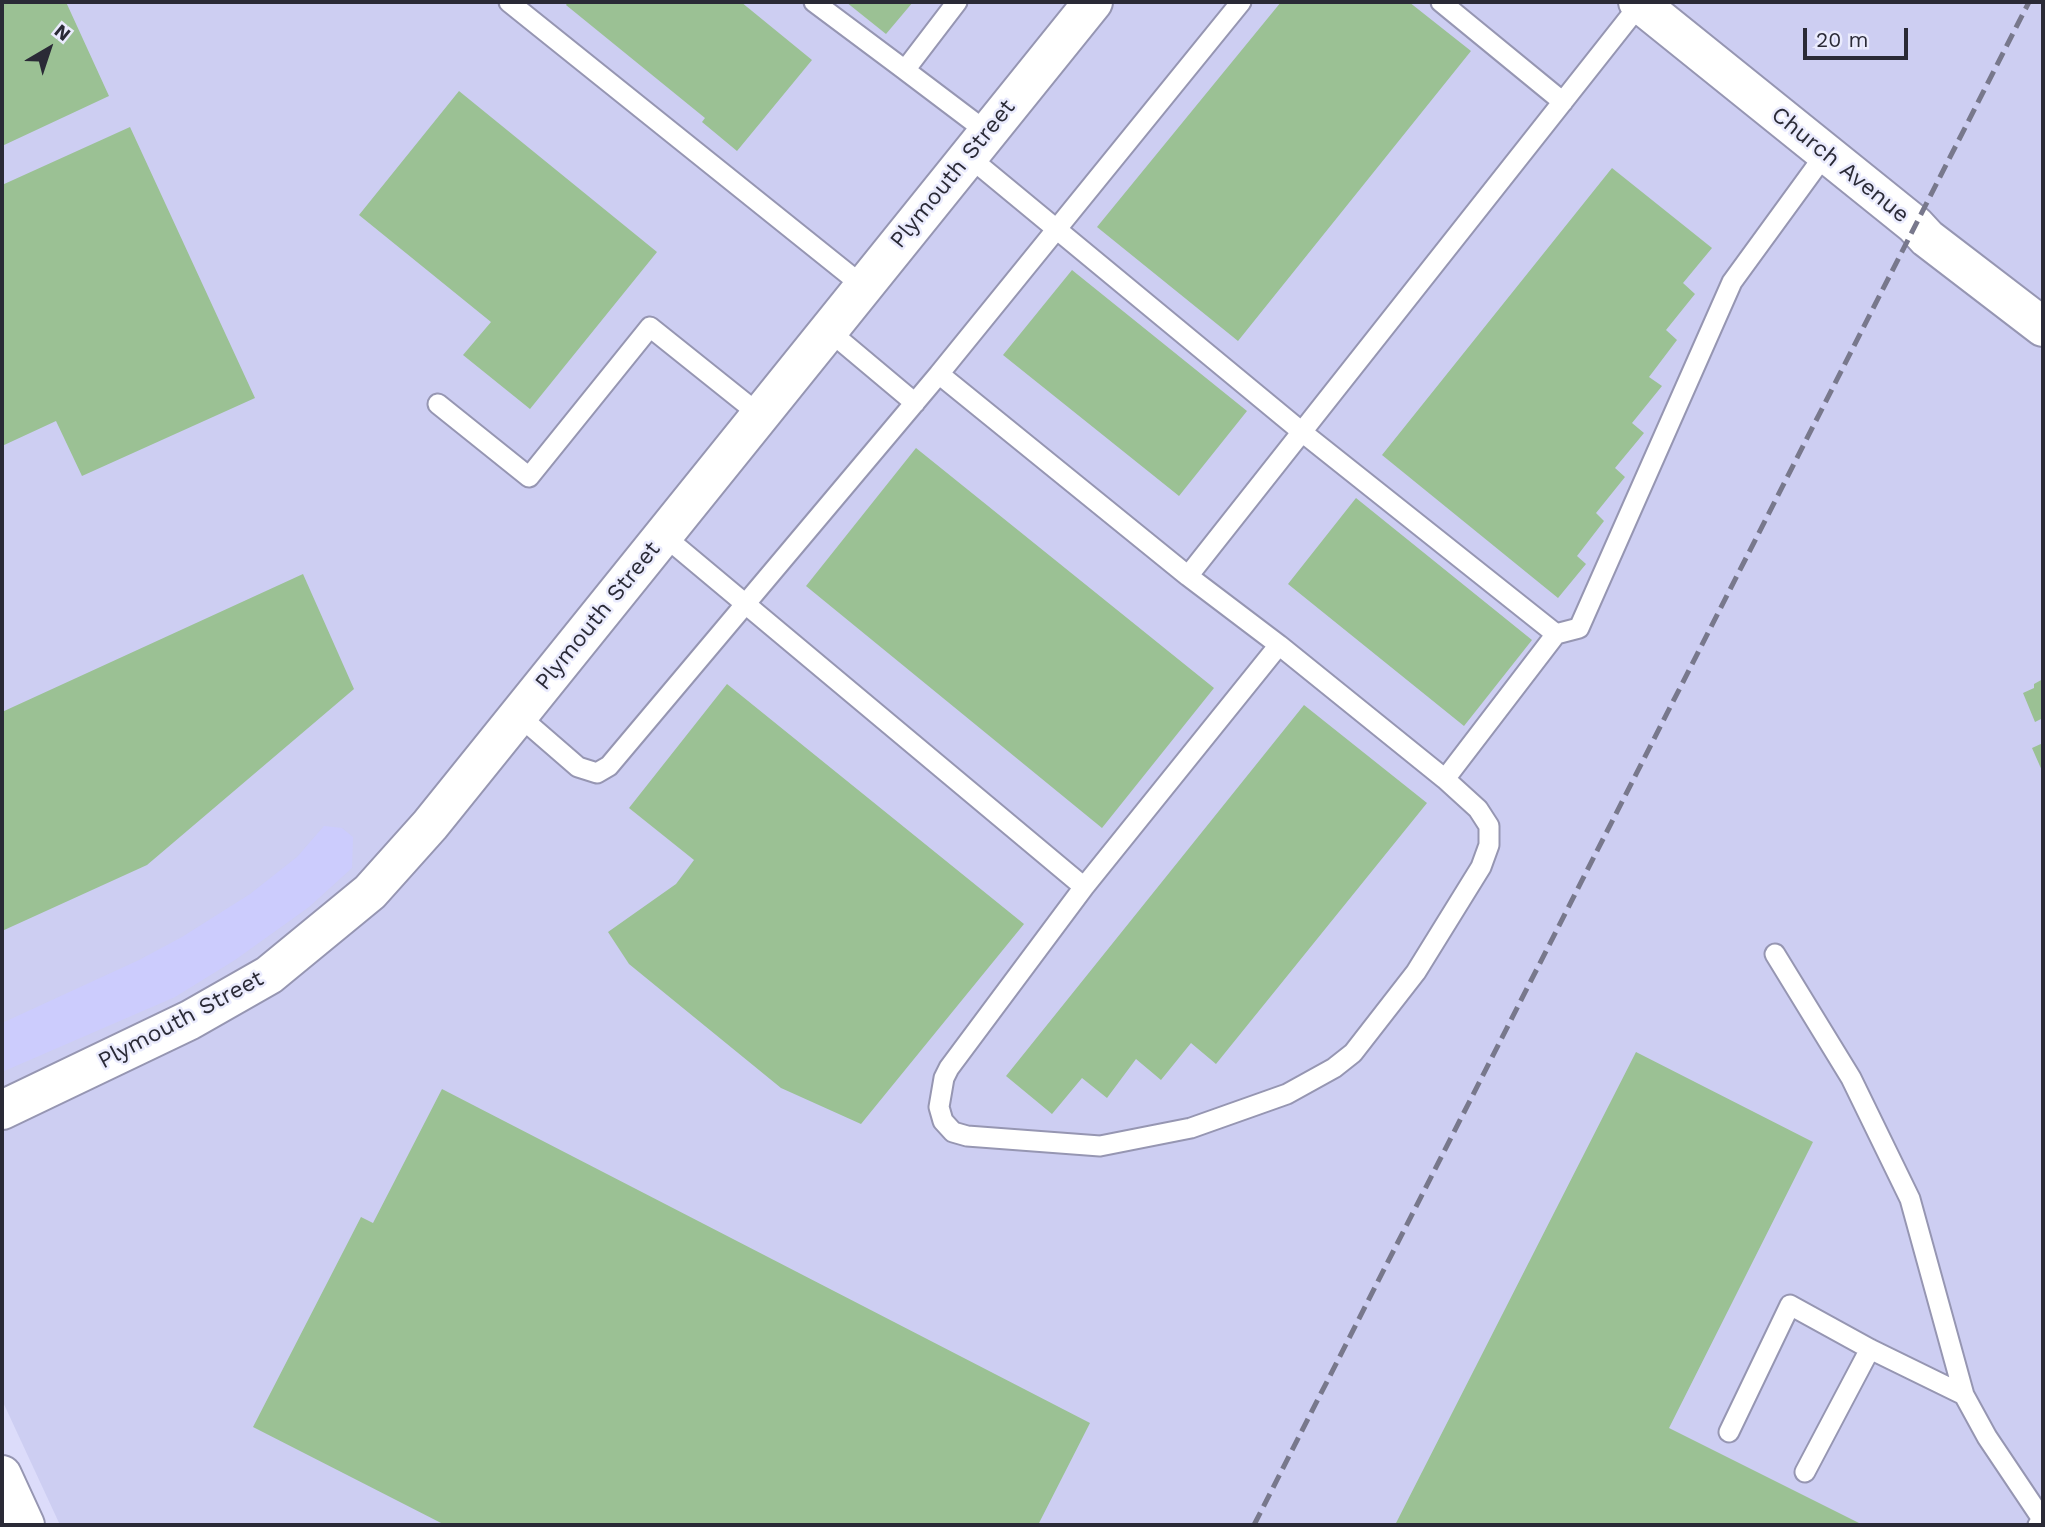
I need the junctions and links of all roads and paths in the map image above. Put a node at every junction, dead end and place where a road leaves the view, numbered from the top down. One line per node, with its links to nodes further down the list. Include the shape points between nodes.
1 (509, 2): 13 (lane)
2 (814, 2): 8 (lane)
3 (957, 2): 8 (lane)
4 (1093, 2): 10 (street, Plymouth Street)
5 (1241, 2): 12 (lane)
6 (1441, 2): 9 (lane)
7 (1639, 3): 9 (lane); 11 (street, Church Avenue)
8 (905, 70): 10 (lane)
9 (1563, 102): 20 (lane)
10 (978, 144): 12 (lane); 13 (street, Plymouth Street)
11 (1826, 153): 14 (street, Church Avenue); 24 (lane, via 1732,282 1579,628)
12 (1056, 228): 16 (lane); 20 (lane)
13 (863, 286): 15 (street, Plymouth Street)
14 (2043, 327)
15 (828, 330): 17 (lane); 19 (street, Plymouth Street)
16 (939, 374): 17 (lane); 22 (lane)
17 (915, 403): 23 (lane)
18 (438, 404): 19 (lane, via 529,477 650,327)
19 (760, 415): 21 (street, Plymouth Street)
20 (1302, 432): 22 (lane); 24 (lane)
21 (663, 535): 23 (lane); 26 (street, Plymouth Street)
22 (1188, 576): 25 (lane)
23 (746, 603): 26 (lane, via 609,766 597,773 578,767); 28 (lane)
24 (1556, 634): 27 (lane)
25 (1279, 645): 27 (lane); 28 (lane)
26 (517, 715): 30 (street, Plymouth Street, via 370,892 269,975 190,1020)
27 (1445, 779): 28 (lane, via 1478,809 1489,826 1489,845 1481,867 1416,972 1353,1053 1334,1068 1287,1094 1191,1128 1100,1146 954,1132 943,1121 939,1107 949,1068)
28 (1084, 887)
29 (1775, 954): 32 (lane, via 1851,1078 1910,1199)
30 (2, 1110)
31 (1870, 1349): 32 (lane); 33 (lane, via 1790,1305); 34 (lane)
32 (1964, 1395): 37 (lane, via 2042,1518)
33 (1729, 1432)
34 (1805, 1472)
35 (2, 1475): 36 (street)
36 (25, 1525)
37 (2038, 1525)

